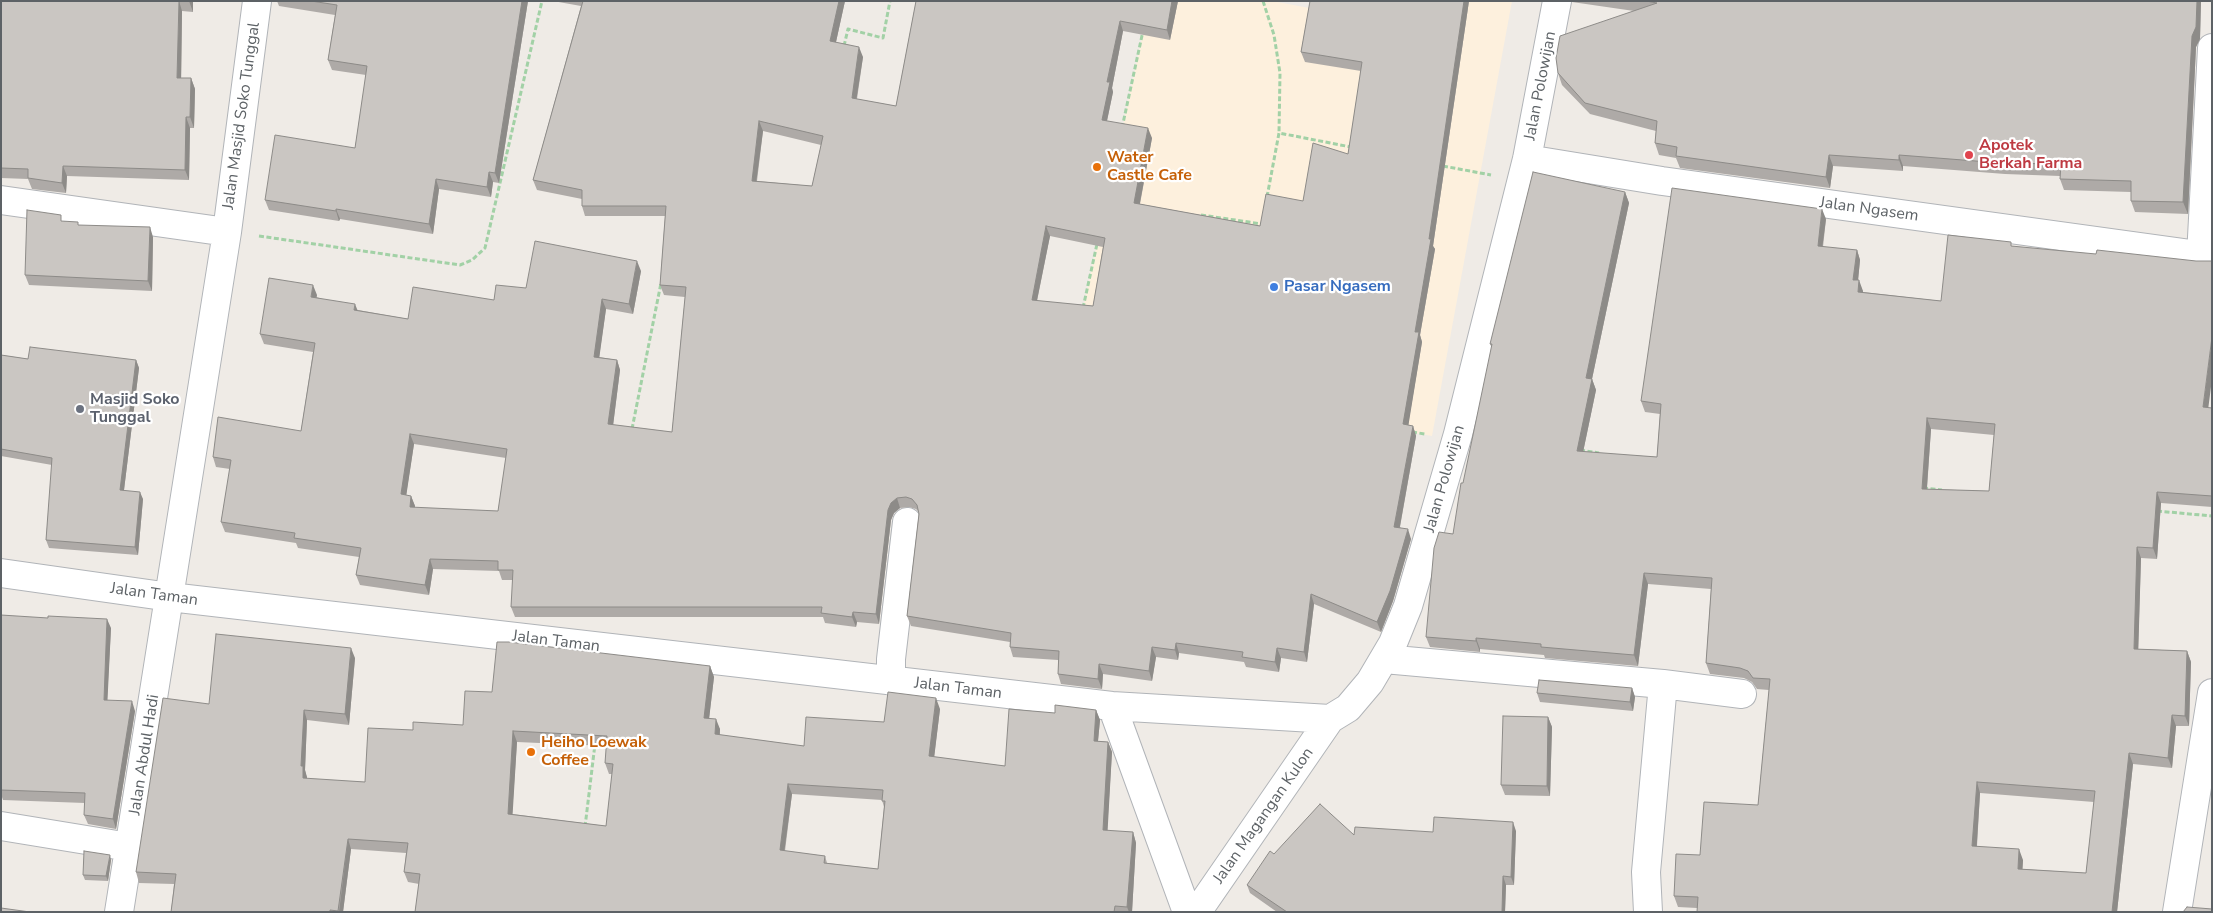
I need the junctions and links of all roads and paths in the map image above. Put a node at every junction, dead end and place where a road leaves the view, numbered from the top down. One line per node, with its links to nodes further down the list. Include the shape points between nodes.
1 (257, 1): 19 (street, Jalan Masjid Soko Tunggal)
2 (542, 1): 19 (path, via 485,248 472,260 460,264)
3 (890, 1): 7 (path, via 883,38 848,29)
4 (1263, 1): 9 (path, via 1274,35 1280,73)
5 (1556, 1): 13 (street, Jalan Polowijan)
6 (1144, 30): 10 (path)
7 (844, 47)
8 (2212, 48): 22 (street)
9 (1279, 133): 11 (path); 15 (path)
10 (1121, 134)
11 (1356, 148)
12 (1434, 164): 13 (path)
13 (1524, 170): 22 (street, Jalan Ngasem, via 1662,181); 26 (street, Jalan Polowijan)
14 (1, 200): 19 (street)
15 (1266, 206)
16 (1194, 214): 18 (path)
17 (1264, 215): 18 (path)
18 (1262, 224): 20 (path)
19 (227, 232): 36 (street, Jalan Masjid Soko Tunggal)
20 (1260, 234)
21 (1098, 239): 24 (path)
22 (2206, 257)
23 (663, 274): 27 (path)
24 (1082, 316)
25 (1403, 430): 26 (path, via 1432,436)
26 (1458, 434): 37 (street, Jalan Polowijan, via 1408,606)
27 (630, 438)
28 (1574, 449): 29 (path)
29 (1603, 454)
30 (1919, 488): 31 (path)
31 (1948, 490)
32 (2153, 510): 33 (path)
33 (2212, 516)
34 (907, 522): 38 (street)
35 (1, 573): 36 (street, Jalan Taman)
36 (170, 597): 38 (street, Jalan Taman); 47 (street, Jalan Abdul Hadi)
37 (1384, 659): 39 (street); 43 (street, Jalan Polowijan, via 1348,708)
38 (891, 681): 42 (street, Jalan Taman)
39 (1663, 684): 41 (street); 51 (street, via 1646,872)
40 (2212, 693): 52 (street)
41 (1742, 694)
42 (1112, 706): 43 (street); 49 (street)
43 (1330, 719): 50 (street, Jalan Magangan Kulon)
44 (595, 742): 46 (path)
45 (1, 826): 47 (street)
46 (585, 828)
47 (129, 847): 48 (street, Jalan Abdul Hadi)
48 (119, 912)
49 (1187, 912)
50 (1197, 912)
51 (1648, 912)
52 (2177, 912)

